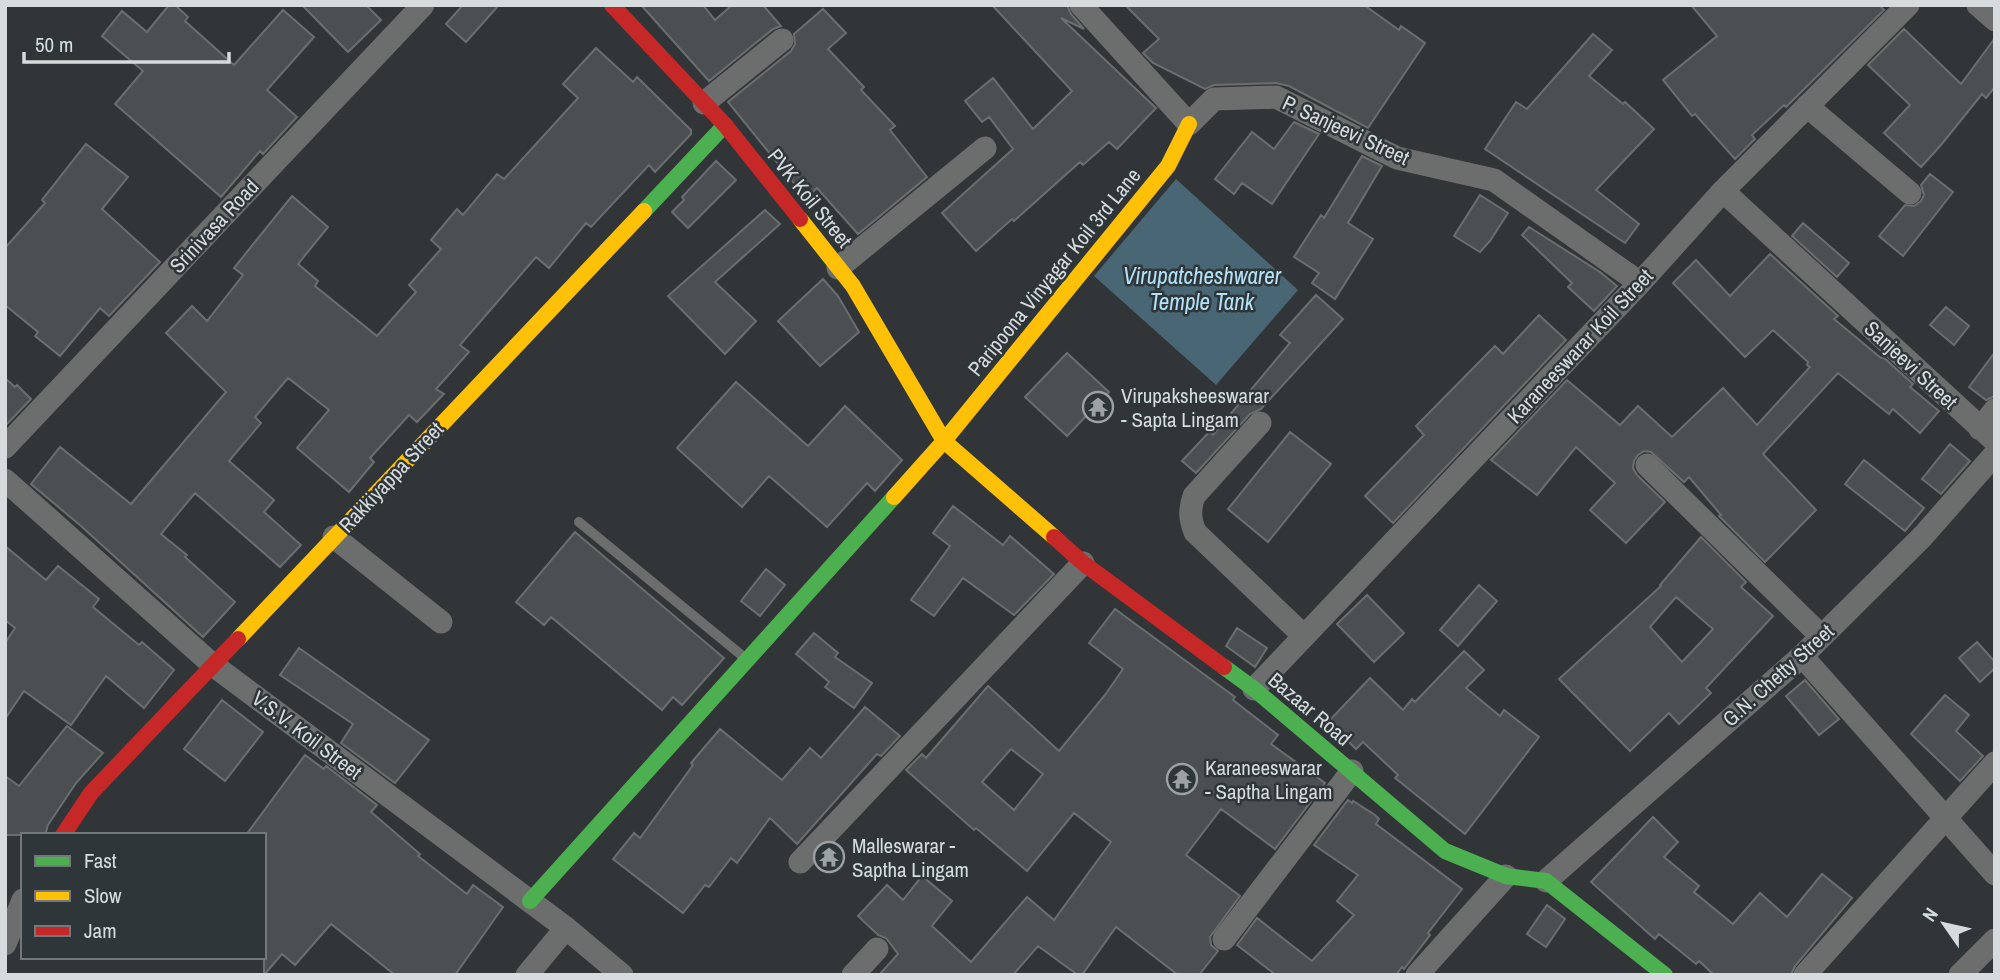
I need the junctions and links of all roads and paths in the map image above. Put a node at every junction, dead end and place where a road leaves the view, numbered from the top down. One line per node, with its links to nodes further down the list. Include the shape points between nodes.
1 (423, 5): 21 (street, Srinivasa Road)
2 (612, 5): 8 (street, PVK Koil Street)
3 (1081, 5): 10 (street)
4 (1908, 5): 9 (street, Karaneeswarar Koil Street)
5 (1978, 5): 6 (street)
6 (1995, 20)
7 (782, 40): 8 (street)
8 (704, 103): 11 (street, PVK Koil Street)
9 (1807, 106): 13 (street, Karaneeswarar Koil Street); 14 (street)
10 (1189, 124): 16 (street, P. Sanjeevi Street, via 1214,99 1276,97 1397,158 1494,180); 20 (street, Paripoona Vinyagar Koil 3rd Lane, via 1168,166)
11 (725, 125): 15 (street, PVK Koil Street); 26 (street, Rakkiyappa Street)
12 (985, 148): 15 (street)
13 (1723, 191): 16 (street, Karaneeswarar Koil Street); 19 (street, Sanjeevi Street)
14 (1910, 193)
15 (838, 268): 20 (street, PVK Koil Street)
16 (1640, 284): 29 (street, Karaneeswarar Koil Street)
17 (1995, 410): 19 (street)
18 (1259, 423): 29 (street, via 1194,496 1191,521 1195,532)
19 (1988, 435)
20 (944, 441): 27 (street, Bazaar Road); 32 (street, Paripoona Vinyagar Koil 3rd Lane)
21 (5, 446)
22 (1995, 454): 30 (street, G.N. Chetty Street, via 1923,536)
23 (1647, 465): 30 (street)
24 (5, 480): 33 (street, V.S.V. Koil Street)
25 (579, 522): 32 (lane)
26 (334, 537): 28 (street); 33 (street, Rakkiyappa Street)
27 (1083, 563): 34 (street, Bazaar Road); 39 (street)
28 (441, 622)
29 (1304, 636): 34 (street, Karaneeswarar Koil Street)
30 (1821, 636): 31 (street, G.N. Chetty Street)
31 (1801, 656): 37 (street); 42 (street, G.N. Chetty Street)
32 (748, 659): 43 (street, Paripoona Vinyagar Koil 3rd Lane)
33 (213, 665): 38 (street, Rakkiyappa Street, via 91,793); 43 (street, V.S.V. Koil Street)
34 (1254, 689): 36 (street, Bazaar Road)
35 (1995, 763): 37 (street)
36 (1352, 771): 41 (street, Bazaar Road, via 1445,851); 46 (street)
37 (1945, 818): 40 (street); 55 (street)
38 (64, 833)
39 (800, 862)
40 (1995, 874)
41 (1506, 876): 42 (street, Bazaar Road); 53 (street)
42 (1546, 881): 54 (street)
43 (530, 901): 45 (street, V.S.V. Koil Street)
44 (21, 905): 48 (street)
45 (566, 928): 50 (street); 51 (street, V.S.V. Koil Street)
46 (1224, 939)
47 (1995, 940): 56 (street)
48 (5, 944)
49 (877, 949): 52 (street)
50 (527, 975)
51 (622, 975)
52 (853, 975)
53 (1417, 975)
54 (1665, 975)
55 (1805, 975)
56 (1960, 975)

